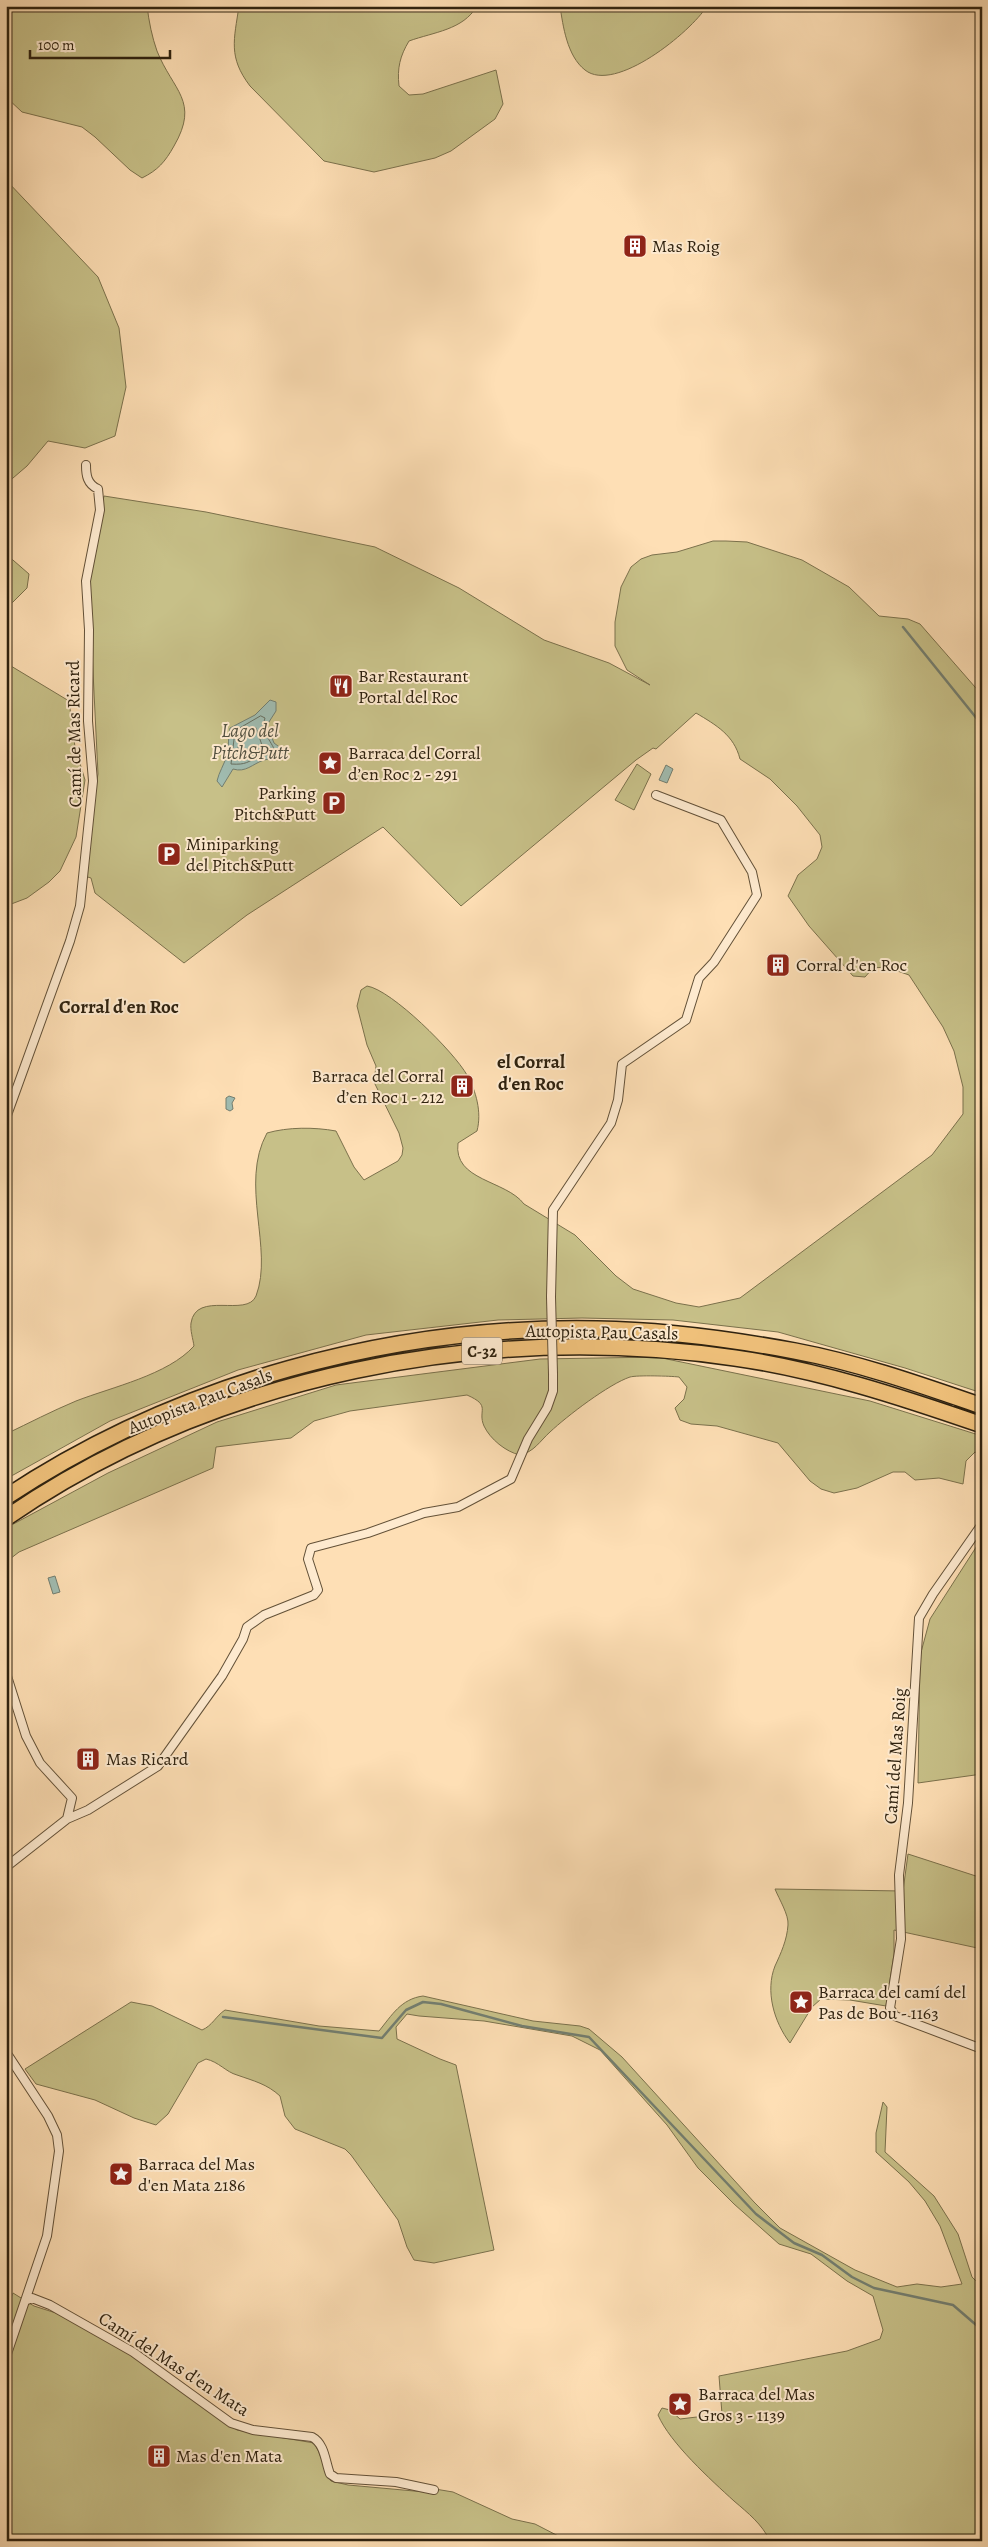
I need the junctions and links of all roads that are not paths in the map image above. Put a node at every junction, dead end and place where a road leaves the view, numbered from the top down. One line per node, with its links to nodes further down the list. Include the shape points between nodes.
1 (86, 464): 3 (street, Camí de Mas Ricard, via 87,478 100,495 100,510 86,581 88,721 93,781 80,906)
2 (656, 795): 10 (street, bridge, via 721,820 752,872 757,895 714,962 699,978 686,1020 622,1064 618,1100 611,1123 553,1210 552,1390 547,1408 528,1439 511,1479 458,1507 424,1513 368,1533 311,1548 308,1559 318,1590 314,1596 264,1615 247,1626 222,1676 158,1766 88,1810)
3 (6, 1118)
4 (982, 1406): 6 (highway, Autopista Pau Casals / C-32, via 858,1367 744,1342 596,1329 492,1332 392,1345 335,1357 228,1388 99,1442)
5 (982, 1424): 7 (highway, Autopista Pau Casals / C-32, via 855,1384 736,1358 580,1346 483,1351 395,1362 283,1388 226,1408 96,1464)
6 (6, 1497)
7 (6, 1518)
8 (982, 1524): 12 (street, Camí del Mas Roig, via 919,1618 908,1803 899,1875 901,1939 890,2008 895,2016)
9 (6, 1673): 10 (street, via 26,1736 40,1762 72,1798)
10 (67, 1819): 11 (street)
11 (6, 1867)
12 (982, 2049)
13 (6, 2052): 14 (street, via 48,2116 57,2135 59,2151 52,2217)
14 (27, 2300): 15 (street); 16 (street, Camí del Mas d'en Mata, via 32,2298 50,2305 133,2352 231,2423 318,2440 330,2474 336,2478 396,2482)
15 (6, 2357)
16 (434, 2490)

